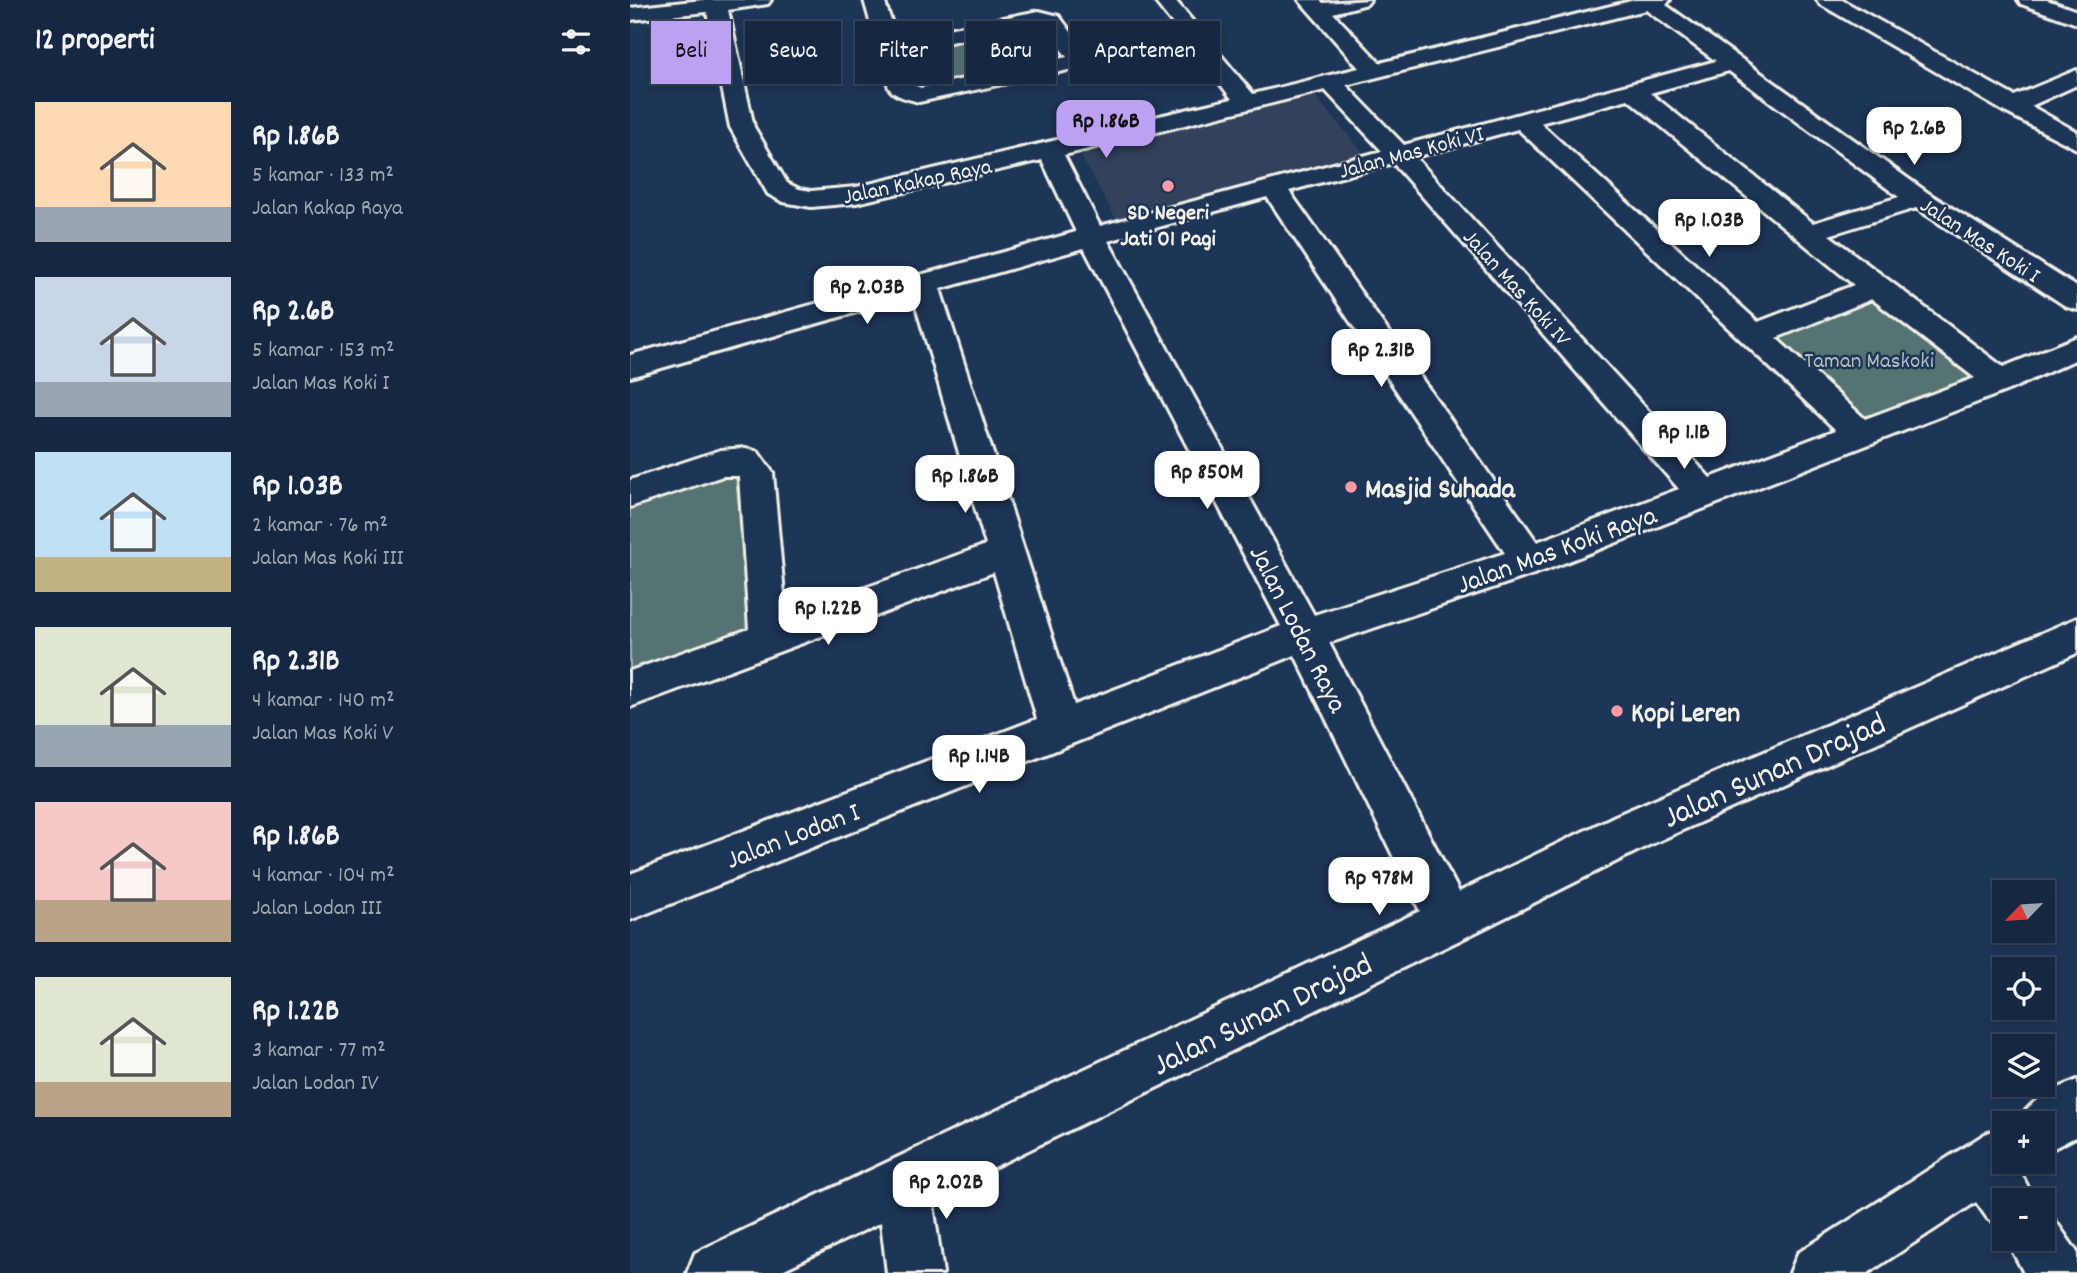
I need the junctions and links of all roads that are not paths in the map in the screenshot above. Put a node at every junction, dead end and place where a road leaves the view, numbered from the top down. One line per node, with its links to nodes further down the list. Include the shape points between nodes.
1 (761, 0): 8 (street)
2 (874, 0): 12 (street)
3 (1164, 0): 13 (street)
4 (1360, 0): 9 (street)
5 (1827, 0): 25 (street)
6 (2028, 0): 11 (street)
7 (1651, 1): 17 (street, Jalan Mas Koki I); 19 (street, Jalan Kakap Raya)
8 (714, 3): 10 (street); 28 (street, Jalan Kakap Raya, via 742,128 777,188 792,196 856,195)
9 (1313, 5): 19 (street)
10 (630, 14)
11 (2077, 18)
12 (880, 21)
13 (1180, 21)
14 (952, 35): 15 (street, via 1039,17 1051,21)
15 (1070, 46)
16 (1070, 64): 22 (street, via 930,95 919,95)
17 (1731, 64): 23 (street, Jalan Mas Koki VI); 31 (street, Jalan Mas Koki I)
18 (1220, 69): 24 (street)
19 (1375, 71): 21 (street, Jalan Kakap Raya)
20 (2077, 77): 25 (street)
21 (1331, 83): 24 (street, Jalan Kakap Raya); 29 (street, Jalan Mas Koki IV)
22 (900, 84)
23 (1633, 91): 26 (street, Jalan Mas Koki VI); 32 (street)
24 (1248, 103): 28 (street, Jalan Kakap Raya)
25 (2011, 106): 27 (street)
26 (1524, 121): 29 (street, Jalan Mas Koki VI); 37 (street)
27 (2077, 142)
28 (1050, 151): 33 (street, Jalan Lodan Raya)
29 (1399, 154): 30 (street, Jalan Mas Koki VI); 42 (street, Jalan Mas Koki IV)
30 (1274, 188): 33 (street, Jalan Mas Koki VI); 45 (street)
31 (1919, 199): 32 (street); 36 (street, Jalan Mas Koki I)
32 (1808, 233): 35 (street)
33 (1091, 237): 34 (street, Jalan Mas Koki VI); 46 (street, Jalan Lodan Raya)
34 (924, 285): 39 (street, Jalan Mas Koki VI); 44 (street)
35 (1875, 287): 37 (street); 40 (street)
36 (2077, 300)
37 (1754, 335): 41 (street)
38 (2077, 347): 40 (street, Jalan Mas Koki Raya)
39 (630, 366)
40 (2000, 381): 41 (street, Jalan Mas Koki Raya)
41 (1860, 434): 42 (street, Jalan Mas Koki Raya)
42 (1703, 493): 45 (street, Jalan Mas Koki Raya)
43 (630, 494): 48 (street, via 721,463 746,461 751,465 756,473)
44 (1006, 553): 48 (street); 50 (street)
45 (1531, 560): 46 (street, Jalan Mas Koki Raya)
46 (1305, 634): 50 (street, Jalan Lodan I); 52 (street, Jalan Lodan Raya, via 1410,850)
47 (2077, 635): 52 (street, Jalan Sunan Drajad, via 1631,831)
48 (769, 636): 49 (street)
49 (630, 689)
50 (1061, 730): 51 (street, Jalan Lodan I)
51 (630, 897)
52 (1450, 921): 56 (street, Jalan Sunan Drajad)
53 (2077, 1106): 54 (street)
54 (2055, 1120)
55 (1996, 1174): 60 (street)
56 (902, 1183): 58 (street, Jalan Sunan Drajad); 59 (street)
57 (2042, 1251): 61 (street)
58 (715, 1273)
59 (915, 1273)
60 (1818, 1273)
61 (2058, 1273)

